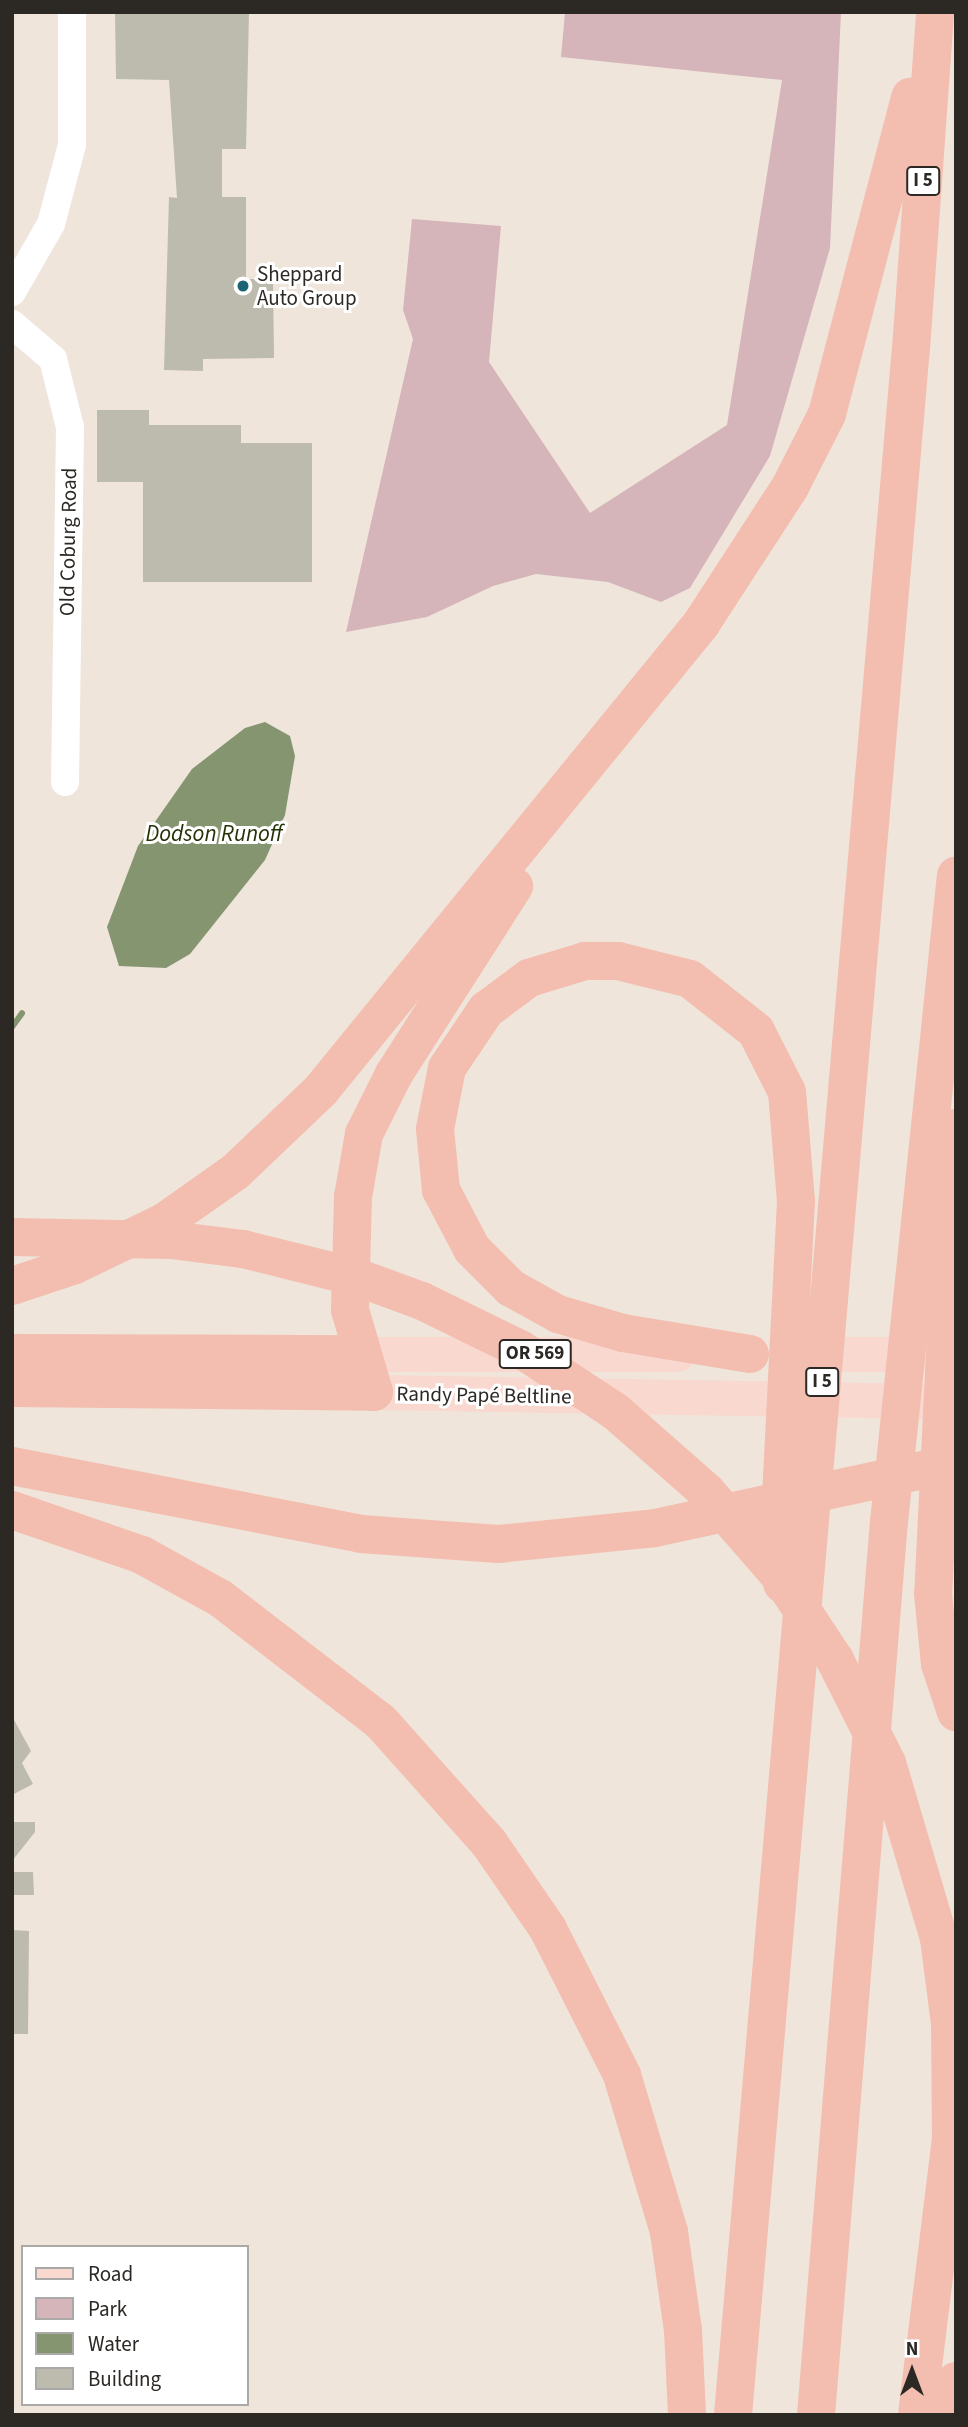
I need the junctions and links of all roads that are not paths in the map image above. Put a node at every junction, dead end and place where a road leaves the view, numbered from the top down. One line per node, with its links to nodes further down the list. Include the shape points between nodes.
1 (72, 12): 4 (street, via 72,145 51,224)
2 (929, 12): 6 (highway, via 872,263 827,414 790,487 701,624)
3 (934, 12): 22 (highway, I 5)
4 (12, 292)
5 (12, 324): 7 (street, Old Coburg Road, via 53,359 70,427)
6 (610, 737): 11 (highway, via 321,1090 235,1172 164,1222 75,1265); 13 (highway, via 394,1074 364,1134 349,1248)
7 (65, 782)
8 (955, 904): 27 (highway, via 889,1522)
9 (956, 1128): 23 (highway, via 933,1593 937,1650)
10 (12, 1237): 28 (highway, via 171,1240 243,1250 338,1271 422,1301 522,1350 595,1397 677,1463 750,1539 808,1617 870,1724 924,1872 946,1983 953,2084 932,2320)
11 (12, 1286)
12 (12, 1353): 13 (highway, Randy Papé Beltline / OR 569)
13 (359, 1354): 14 (main road, Randy Papé Beltline / OR 569); 17 (highway)
14 (750, 1354): 15 (main road, Randy Papé Beltline / OR 569); 22 (highway, via 624,1333 558,1314 511,1288 472,1249 441,1189 435,1129 447,1068 486,1010 555,967 585,961 651,965 690,979 756,1031 787,1092 796,1201 778,1555)
15 (956, 1354)
16 (12, 1388): 17 (highway, Randy Papé Beltline / OR 569)
17 (374, 1392): 18 (main road, Randy Papé Beltline / OR 569)
18 (956, 1402)
19 (956, 1463): 20 (highway, via 737,1513 595,1536 450,1543 319,1527)
20 (12, 1466)
21 (12, 1510): 25 (highway, via 142,1555 220,1598 290,1649 414,1756 527,1894 622,2075 656,2181 677,2281)
22 (797, 1677): 26 (highway, I 5)
23 (956, 1712)
24 (956, 2381): 29 (highway)
25 (687, 2415)
26 (733, 2415)
27 (816, 2415)
28 (917, 2415)
29 (948, 2415)

